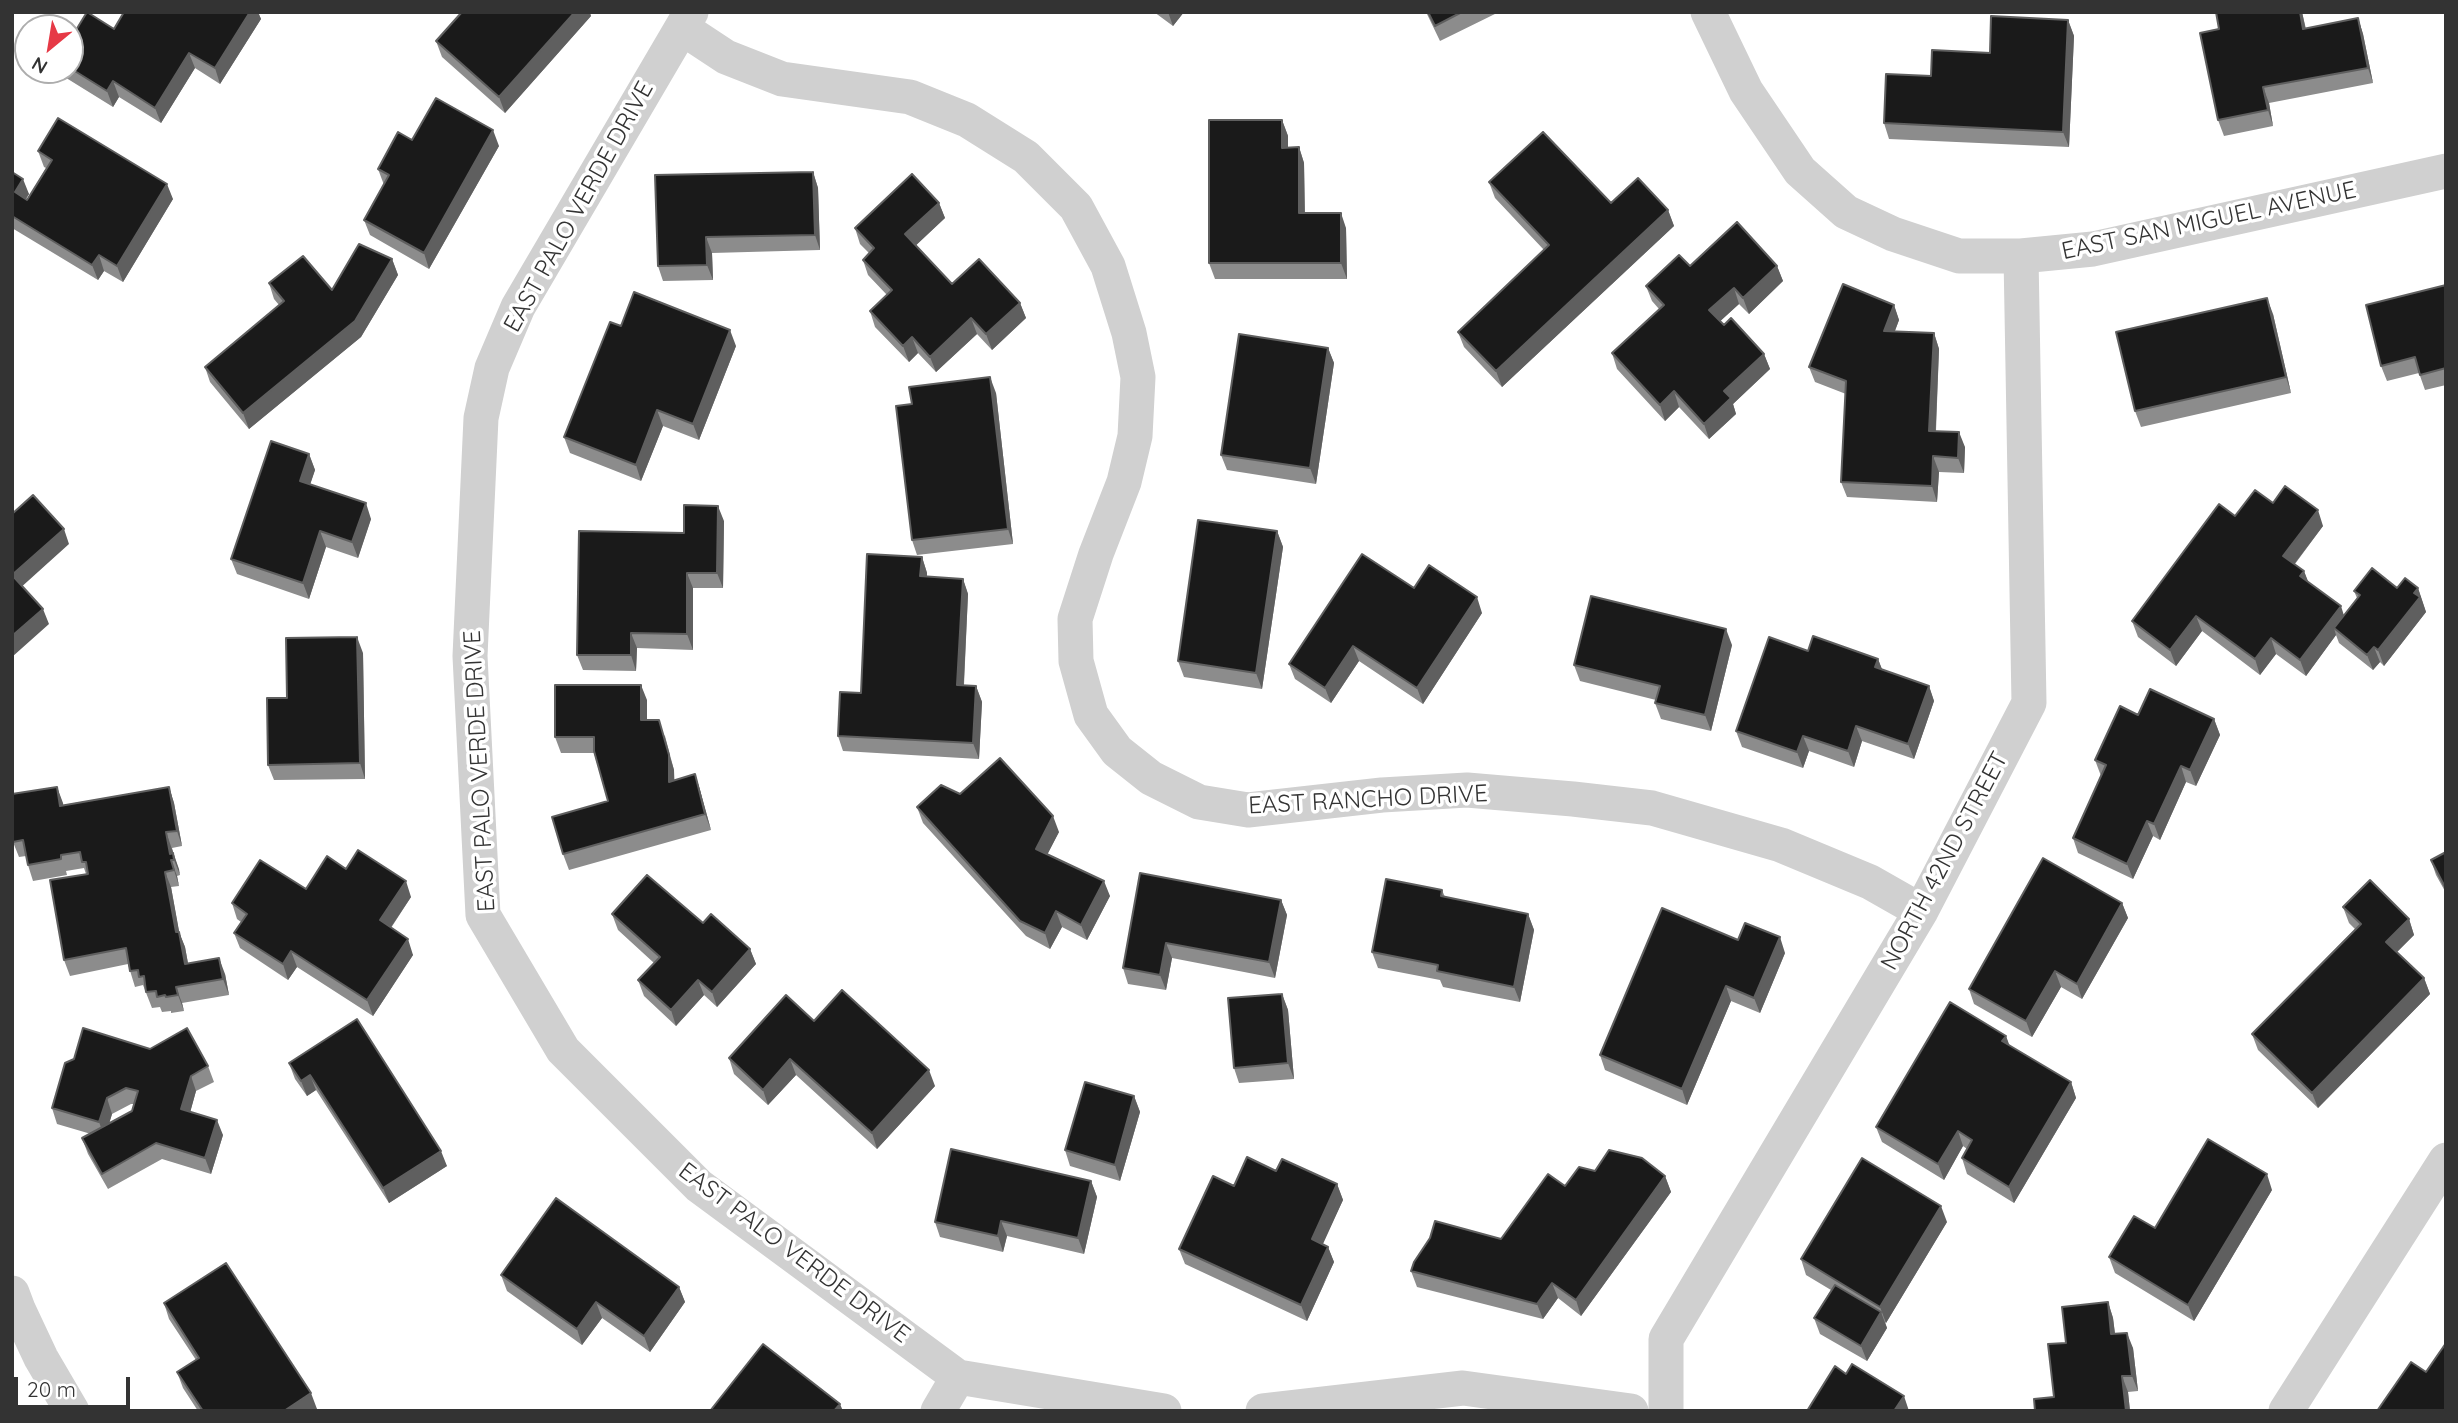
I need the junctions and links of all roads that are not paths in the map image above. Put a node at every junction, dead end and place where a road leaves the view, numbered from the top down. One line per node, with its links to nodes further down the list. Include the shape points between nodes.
1 (1708, 12): 4 (street, EAST SAN MIGUEL AVENUE, via 1746,91 1800,171 1846,212 1959,256)
2 (686, 20): 5 (street, EAST RANCHO DRIVE, via 726,57 782,79 910,97 967,120 1026,157 1076,207 1108,266 1138,377 1135,436 1124,482 1075,620 1076,661 1091,715 1116,751 1151,778 1199,802 1248,810 1466,790 1652,808 1782,845 1870,882); 8 (street, EAST PALO VERDE DRIVE, via 518,307 492,368 481,418 470,656 483,915 563,1050 699,1186)
3 (2446, 171): 4 (street, EAST SAN MIGUEL AVENUE, via 2093,249)
4 (2021, 256): 5 (street, NORTH 42ND STREET, via 2029,704)
5 (1921, 911): 14 (street, NORTH 42ND STREET, via 1666,1339)
6 (2446, 1160): 15 (street)
7 (12, 1293): 9 (street, via 41,1358)
8 (958, 1377): 10 (street); 11 (street, EAST PALO VERDE DRIVE)
9 (72, 1411)
10 (938, 1411)
11 (1164, 1411)
12 (1263, 1411): 13 (street, via 1463,1388)
13 (1632, 1411)
14 (1666, 1411)
15 (2286, 1411)

